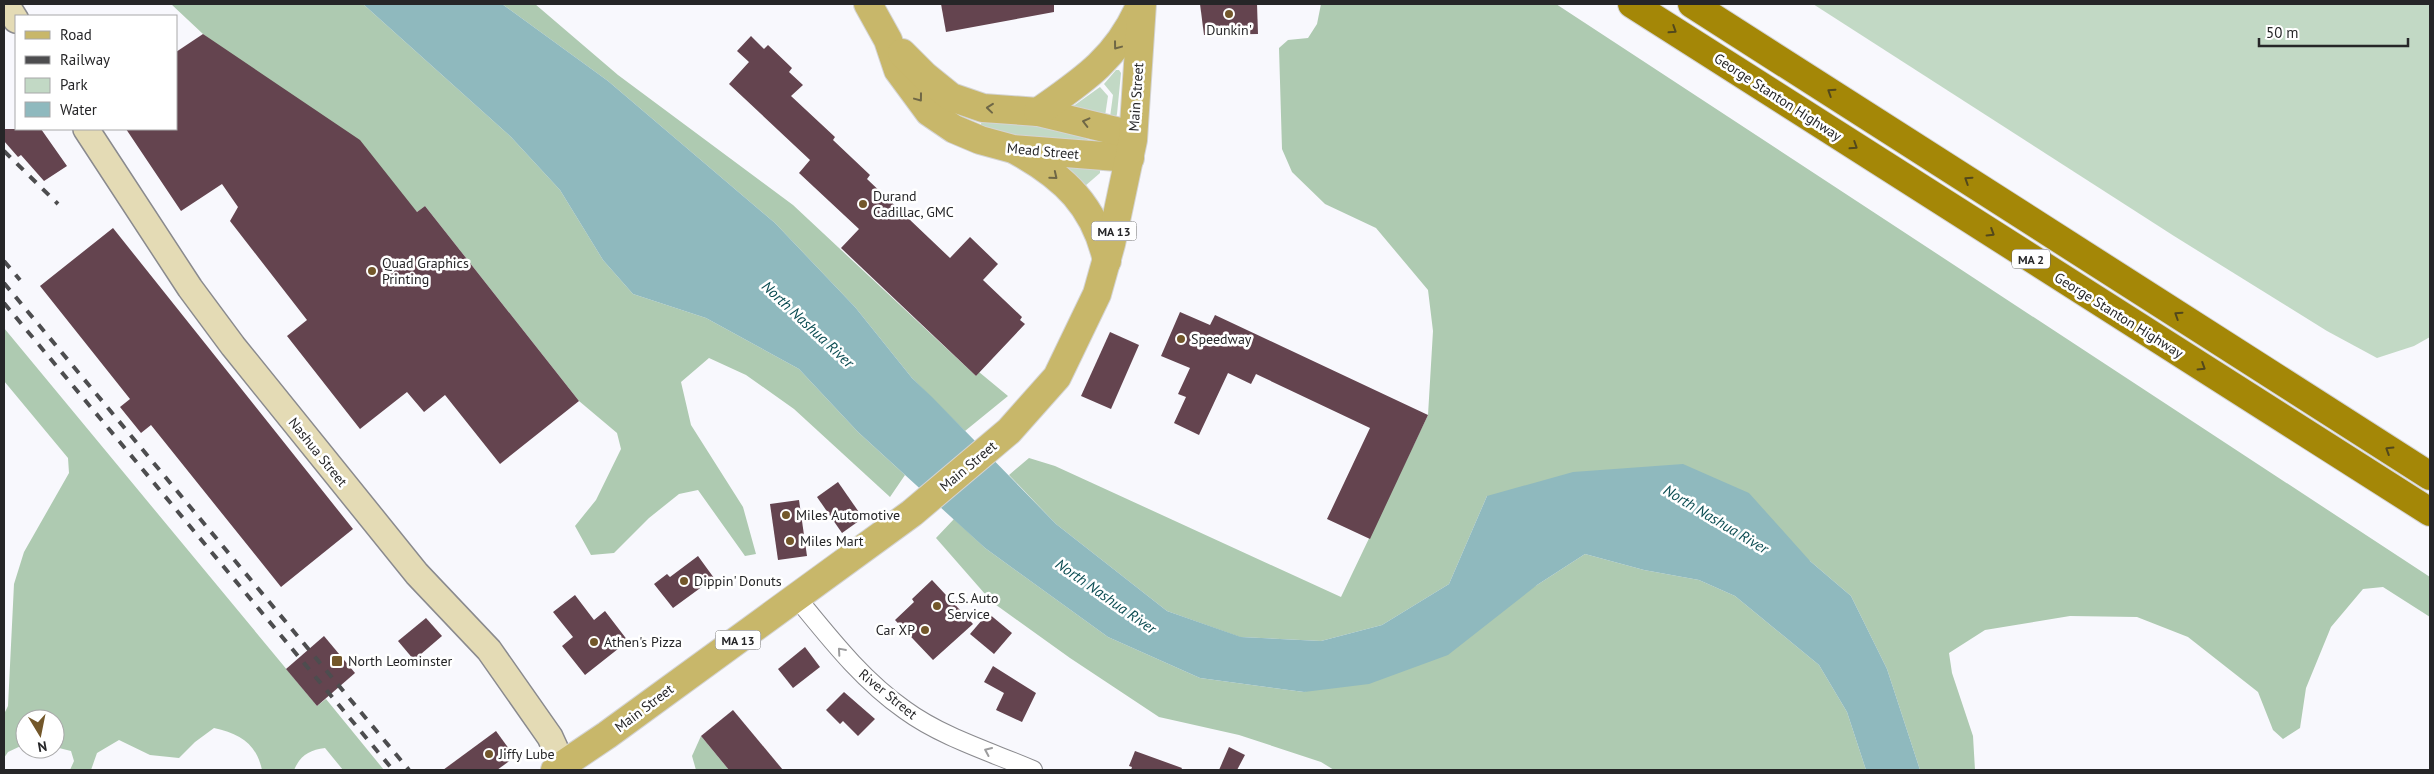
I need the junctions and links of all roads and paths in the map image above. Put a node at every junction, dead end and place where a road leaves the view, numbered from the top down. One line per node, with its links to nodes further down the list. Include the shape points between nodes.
1 (6, 4): 6 (main road)
2 (868, 4): 7 (main road, Mead Street)
3 (1141, 4): 8 (main road, one-way to 8, via 1131,26 1097,69); 10 (main road, Main Street / MA 13)
4 (1632, 4): 14 (highway, George Stanton Highway / MA 2, one-way to 14)
5 (1692, 4): 13 (highway, MA 2, one-way to 5)
6 (15, 18)
7 (888, 40): 8 (main road, Mead Street, one-way to 7, via 983,108 952,97); 11 (main road, Mead Street, one-way to 11, via 898,70 930,112 954,129)
8 (1038, 112): 10 (main road, Mead Street, one-way to 8)
9 (87, 130): 16 (main road, Nashua Street, via 169,258 233,346 417,574 489,650 550,737)
10 (1132, 146): 11 (main road, Mead Street); 12 (main road, Main Street / MA 13)
11 (1013, 149): 12 (main road, one-way to 12, via 1037,162 1083,202 1104,246)
12 (1107, 261): 15 (main road, Main Street / MA 13, via 1097,294 1057,377 1009,431 912,513)
13 (2430, 476)
14 (2430, 512)
15 (796, 597): 16 (main road, Main Street / MA 13); 17 (street, River Street, one-way to 15, via 935,727 904,709 854,666)
16 (561, 768)
17 (1033, 770)

